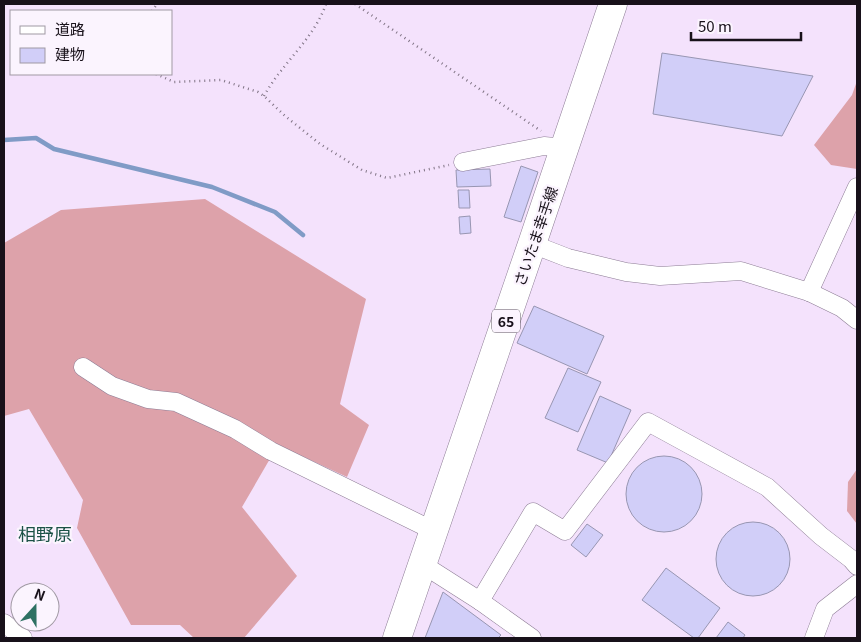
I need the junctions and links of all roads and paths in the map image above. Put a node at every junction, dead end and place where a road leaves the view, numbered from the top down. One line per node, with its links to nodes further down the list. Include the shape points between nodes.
1 (326, 4): 5 (path, via 307,39 271,82)
2 (355, 4): 6 (path)
3 (613, 4): 6 (main road, さいたま幸手線 / 65)
4 (158, 75): 5 (path, via 174,82 222,80)
5 (264, 96): 7 (path, via 320,144 362,170 387,178)
6 (565, 148): 7 (street, via 544,146); 9 (main road, さいたま幸手線 / 65)
7 (463, 162)
8 (857, 187): 10 (street)
9 (532, 244): 10 (street, via 568,258 626,272 660,276 741,271); 13 (main road, さいたま幸手線 / 65)
10 (809, 292): 11 (street, via 842,308)
11 (857, 320)
12 (83, 366): 13 (street, via 112,386 148,399 176,402 235,429 271,451)
13 (434, 532): 14 (main road, さいたま幸手線 / 65)
14 (422, 564): 17 (street); 20 (main road, さいたま幸手線 / 65)
15 (857, 566): 17 (street, via 767,487 648,422 565,531 533,512)
16 (857, 584): 22 (street, via 826,609)
17 (480, 601): 21 (street)
18 (4, 623): 19 (street)
19 (23, 638)
20 (397, 638)
21 (532, 638)
22 (814, 638)

